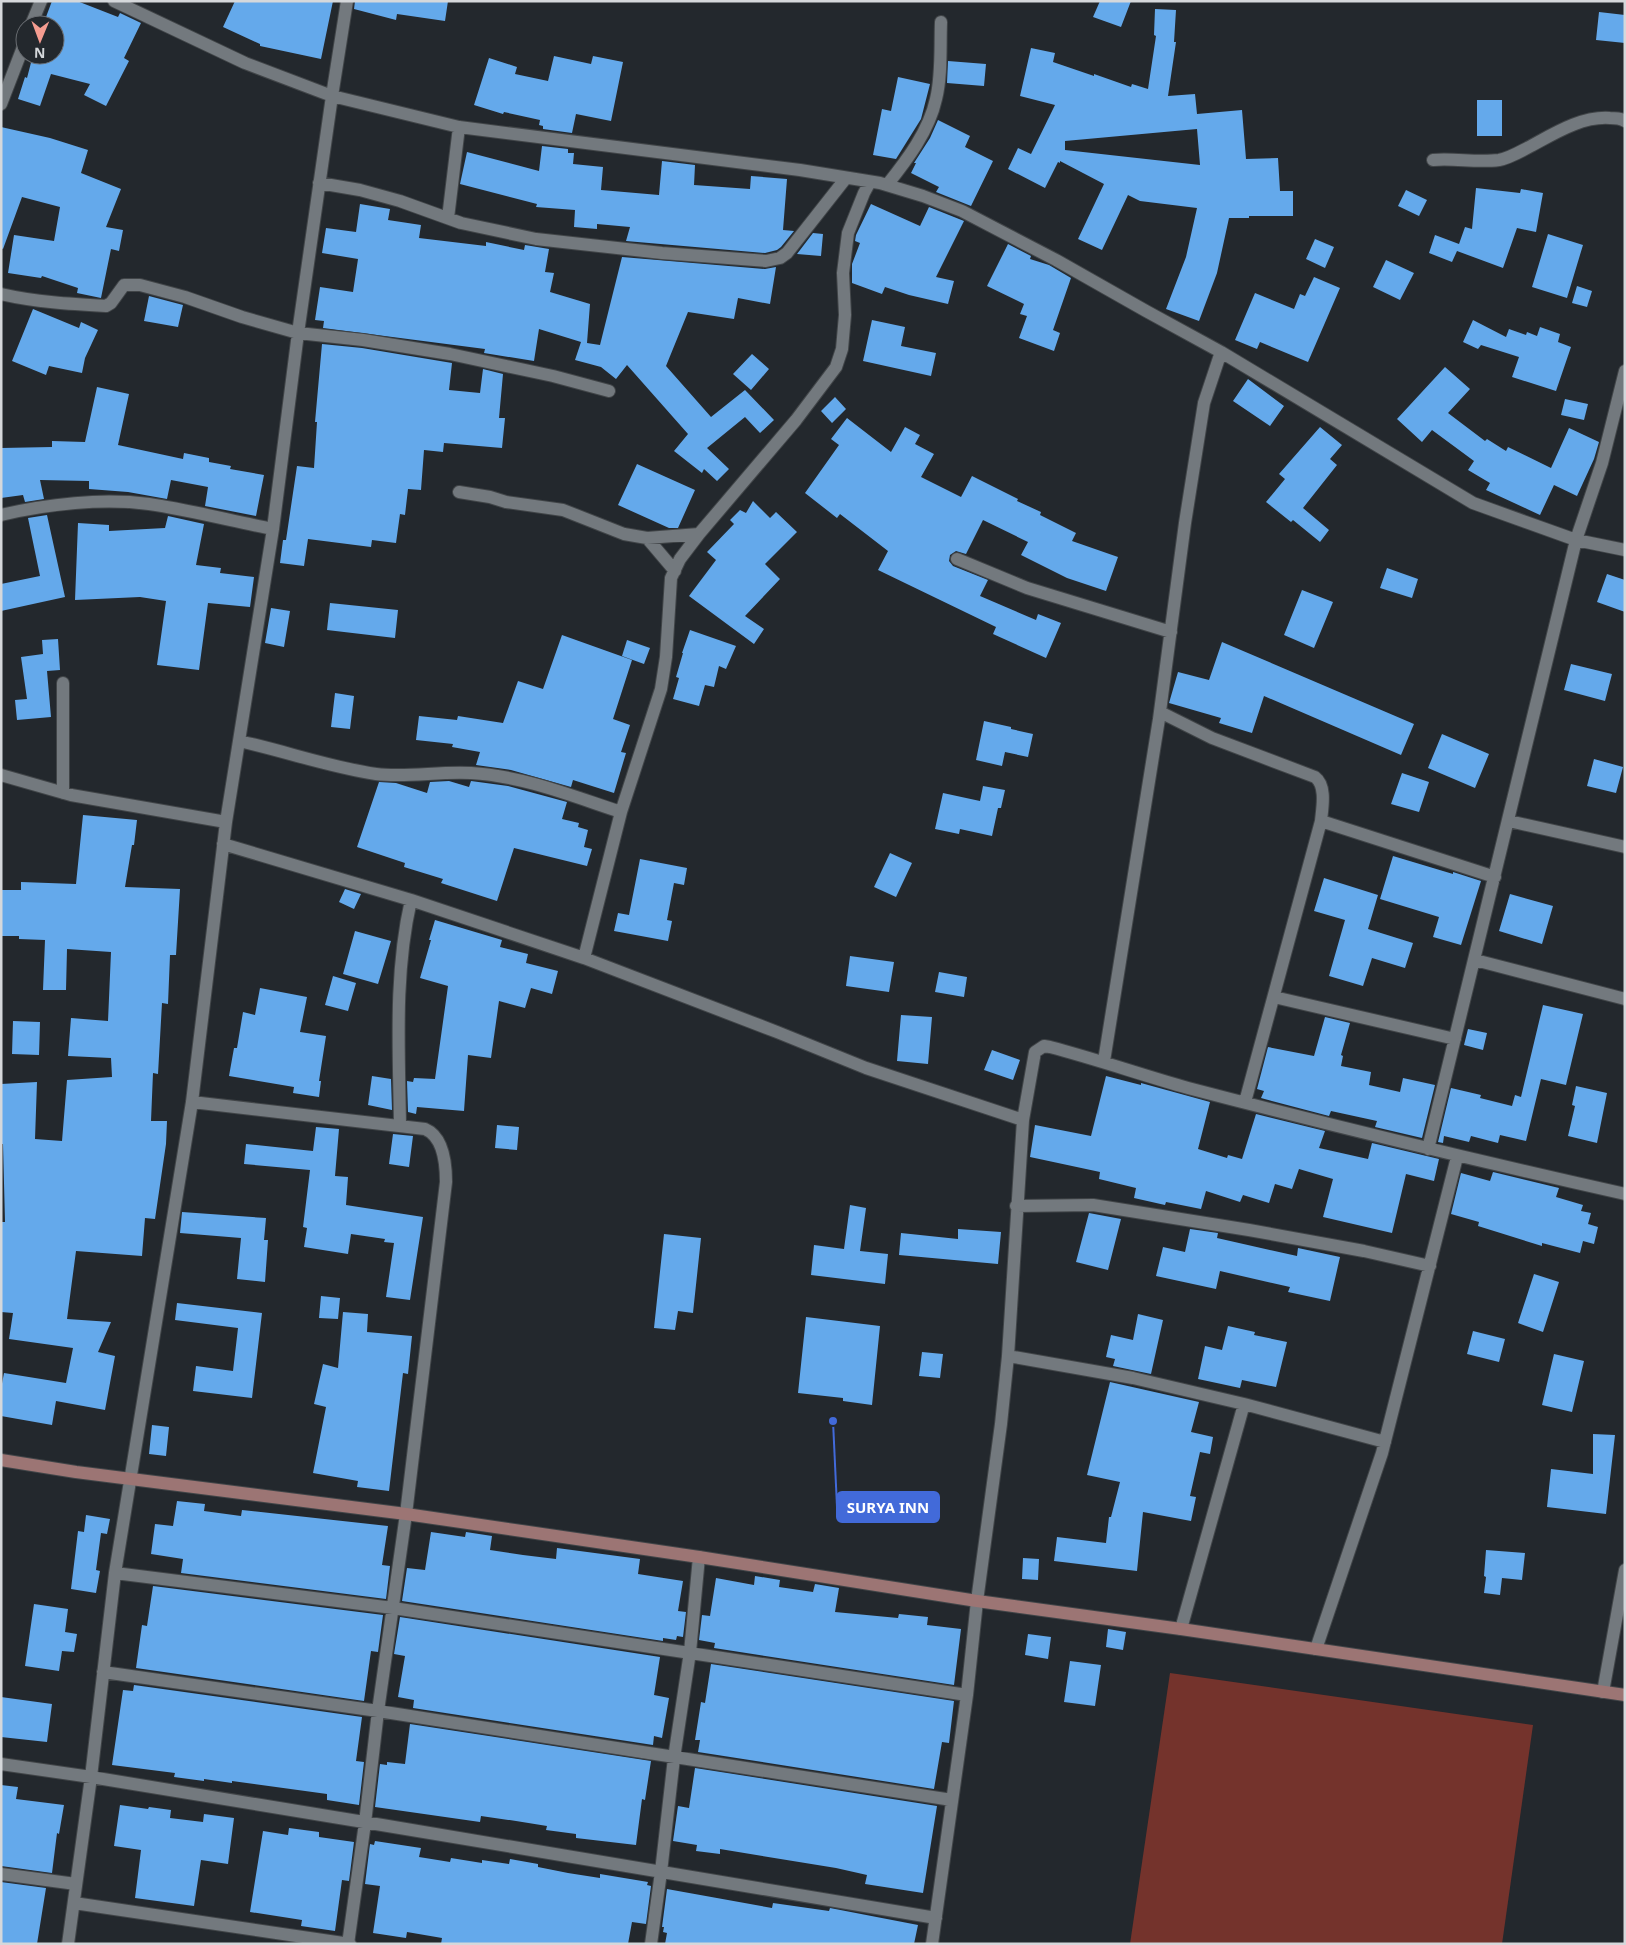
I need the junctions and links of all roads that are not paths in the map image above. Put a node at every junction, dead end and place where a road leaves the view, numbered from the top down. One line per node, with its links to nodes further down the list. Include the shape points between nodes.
1 (41, 1): 4 (street)
2 (114, 1): 7 (street, via 245,63)
3 (347, 1): 7 (street)
4 (35, 15)
5 (941, 22): 15 (street, via 938,90 933,110 906,161)
6 (16, 65): 8 (street)
7 (332, 96): 10 (street); 14 (street)
8 (1, 104)
9 (1625, 121): 11 (street, via 1584,120 1500,160)
10 (459, 127): 12 (street); 16 (street)
11 (1433, 160)
12 (846, 178): 13 (street); 16 (street, via 788,253 766,261 536,239)
13 (870, 182): 15 (street); 25 (street, via 848,233 843,273 843,340 836,367 796,420)
14 (320, 183): 16 (street, via 360,190); 18 (street)
15 (887, 185): 19 (street, via 962,211)
16 (448, 218)
17 (1, 294): 18 (street, via 54,303 106,306 112,303 124,285 140,284)
18 (298, 333): 21 (street, via 450,354); 24 (street)
19 (1221, 352): 27 (street, via 1473,503); 31 (street, via 1204,403)
20 (1625, 370): 27 (street, via 1602,463)
21 (609, 391)
22 (459, 492): 26 (street, via 563,510 624,534)
23 (1, 515): 24 (street, via 52,505 149,504)
24 (273, 529): 34 (street)
25 (699, 534): 26 (street); 30 (street)
26 (646, 538): 30 (street)
27 (1576, 540): 28 (street); 39 (street)
28 (1625, 550)
29 (957, 559): 31 (street, via 1026,588)
30 (675, 571): 37 (street, via 671,578 666,657 660,690)
31 (1171, 632): 33 (street)
32 (63, 683): 36 (street)
33 (1160, 712): 38 (street, via 1212,738 1315,777 1322,789); 50 (street)
34 (239, 741): 37 (street, via 326,765 378,774 469,773 512,778); 40 (street)
35 (1, 775): 36 (street)
36 (63, 793): 40 (street)
37 (621, 812): 45 (street)
38 (1321, 821): 43 (street); 47 (street)
39 (1509, 821): 42 (street); 43 (street)
40 (226, 822): 41 (street)
41 (223, 844): 44 (street); 51 (street)
42 (1625, 847)
43 (1495, 877): 46 (street)
44 (411, 900): 45 (street); 54 (street, via 404,926 399,980)
45 (584, 958): 53 (street, via 866,1068)
46 (1474, 960): 48 (street); 49 (street)
47 (1274, 997): 49 (street); 52 (street)
48 (1625, 999)
49 (1455, 1039): 55 (street)
50 (1104, 1061): 52 (street, via 1185,1087); 53 (street, via 1050,1046 1039,1048 1033,1058)
51 (192, 1102): 54 (street); 64 (street)
52 (1246, 1102): 55 (street)
53 (1023, 1120): 58 (street)
54 (400, 1125): 65 (street, via 432,1132 439,1142 446,1172)
55 (1428, 1149): 56 (street)
56 (1458, 1157): 57 (street); 59 (street)
57 (1625, 1194)
58 (1016, 1206): 59 (street, via 1093,1205 1364,1251); 60 (street)
59 (1430, 1266): 62 (street)
60 (1008, 1356): 61 (street, via 1114,1374); 69 (street)
61 (1244, 1404): 62 (street); 71 (street)
62 (1385, 1442): 72 (street)
63 (1, 1460): 64 (street)
64 (130, 1479): 65 (street); 68 (street)
65 (406, 1514): 66 (street); 70 (street)
66 (699, 1557): 69 (street); 73 (street)
67 (1625, 1570): 75 (street)
68 (115, 1573): 70 (street); 74 (street)
69 (977, 1601): 71 (street); 76 (street)
70 (393, 1608): 73 (street); 78 (street)
71 (1181, 1629): 72 (street)
72 (1316, 1649): 75 (street)
73 (690, 1652): 76 (street); 79 (street)
74 (103, 1672): 78 (street); 81 (street)
75 (1603, 1692): 77 (street)
76 (967, 1695): 82 (street)
77 (1625, 1695)
78 (378, 1711): 79 (street); 83 (street)
79 (674, 1758): 82 (street); 84 (street)
80 (1, 1764): 81 (street)
81 (91, 1777): 83 (street); 86 (street)
82 (952, 1800): 88 (street)
83 (365, 1823): 84 (street); 90 (street)
84 (661, 1872): 88 (street); 91 (street)
85 (1, 1874): 86 (street)
86 (76, 1884): 87 (street)
87 (74, 1903): 89 (street); 90 (street)
88 (936, 1918): 92 (street)
89 (68, 1944)
90 (349, 1944)
91 (651, 1944)
92 (932, 1944)

